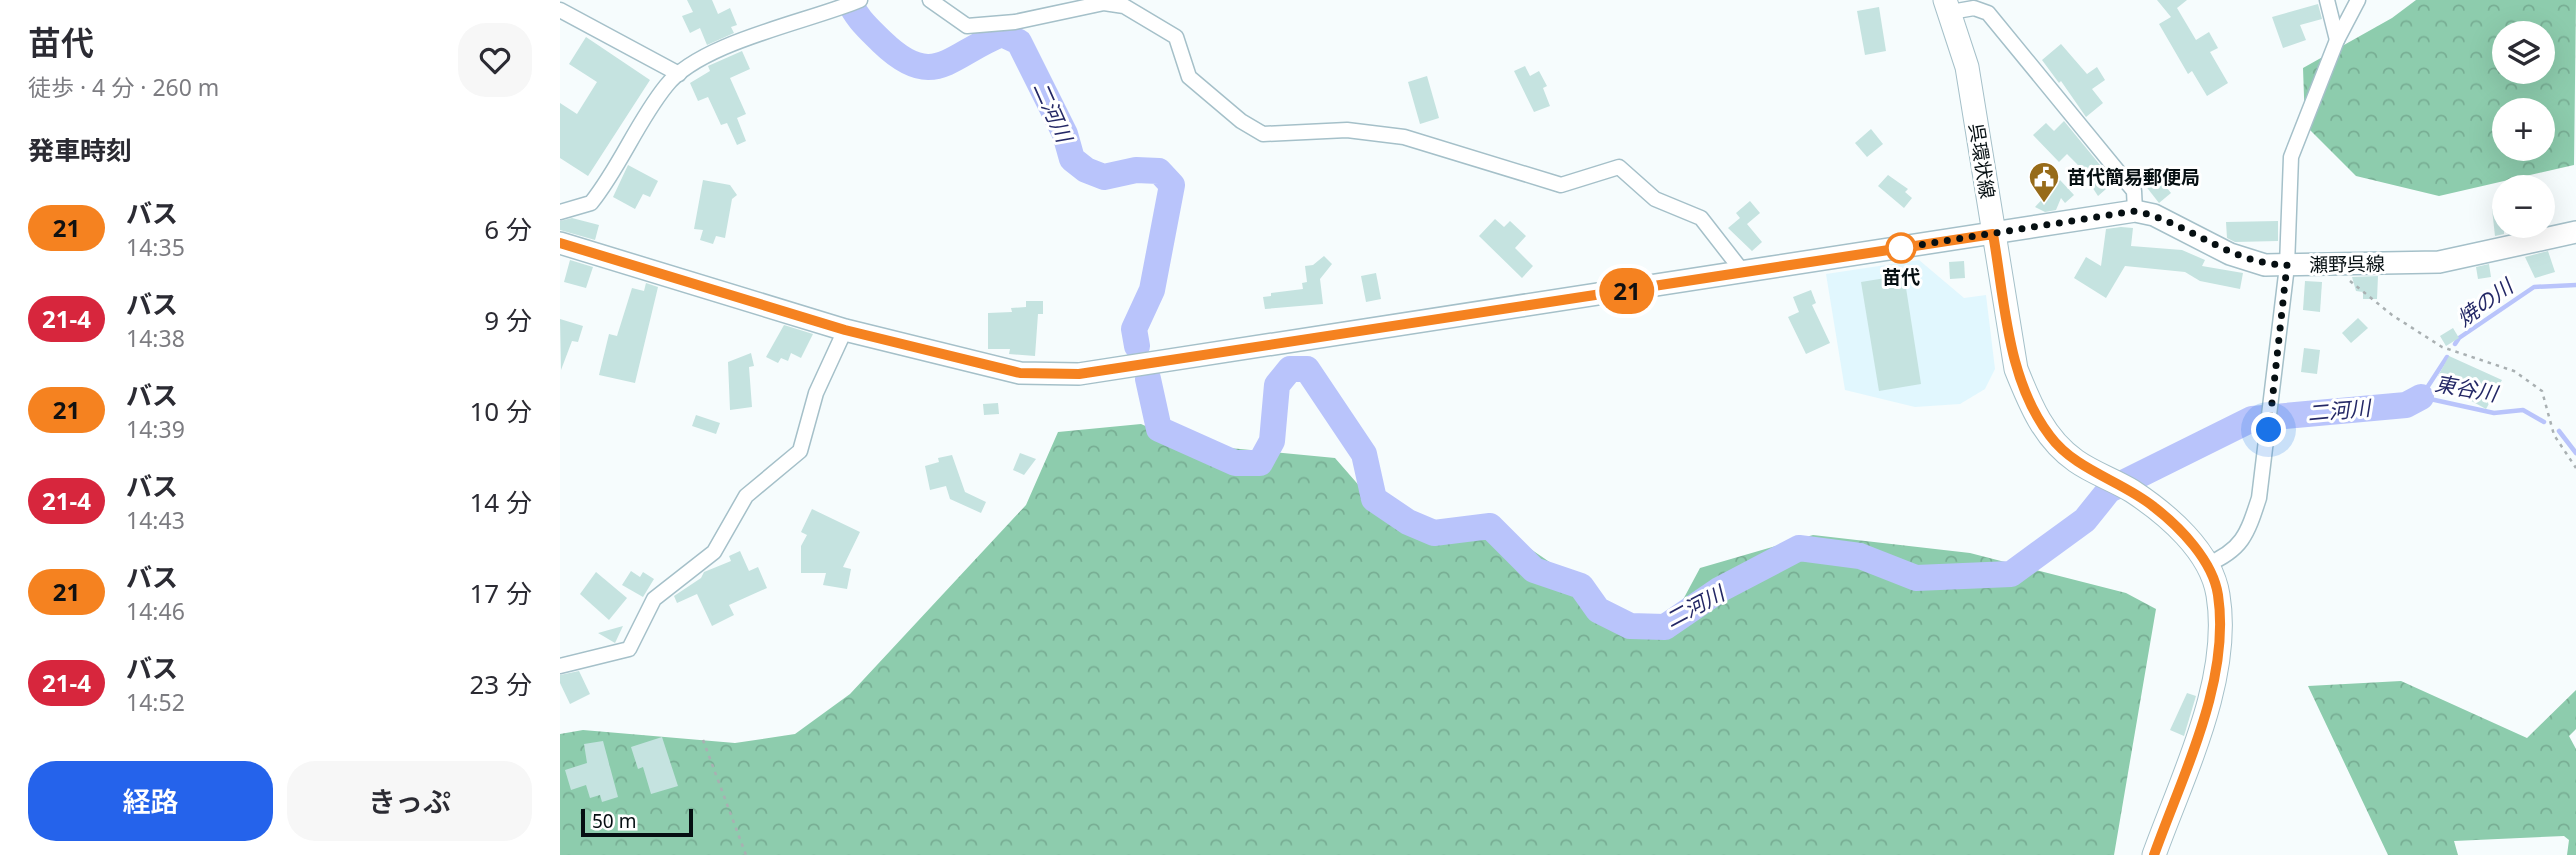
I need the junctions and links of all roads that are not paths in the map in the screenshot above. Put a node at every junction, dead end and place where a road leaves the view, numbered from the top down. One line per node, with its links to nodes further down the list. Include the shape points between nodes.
1 (860, 0): 8 (street, via 712,52)
2 (930, 0): 15 (street, via 967,26 1015,22 1104,3 1124,6 1177,37 1189,77 1263,134 1347,130 1404,137 1561,185 1619,167 1655,199 1701,218)
3 (2327, 0): 7 (street)
4 (2358, 0): 7 (street)
5 (1948, 6): 9 (street, via 1988,13 2134,191); 12 (main road, 呉環状線, via 1967,67)
6 (560, 10): 8 (street)
7 (2337, 40): 14 (street, via 2291,157)
8 (680, 74): 10 (street, via 667,84 591,203)
9 (2135, 211): 12 (main road, 瀬野呉線); 14 (main road, 瀬野呉線, via 2154,215 2230,254 2265,265)
10 (560, 212)
11 (2576, 232): 14 (main road, 瀬野呉線, via 2439,262)
12 (1993, 234): 15 (main road, 瀬野呉線); 17 (main road, 呉環状線, via 2016,369 2051,438 2076,461 2131,490 2175,525)
13 (560, 243): 16 (main road, 瀬野呉線)
14 (2287, 265): 17 (street, via 2259,498 2249,528 2230,555)
15 (1743, 272): 16 (main road, 瀬野呉線, via 1079,374 1020,373)
16 (845, 330): 18 (street, via 817,393 800,451 746,496 714,552 654,599 629,649)
17 (2206, 565): 19 (main road, 呉環状線, via 2218,594 2219,657 2208,703)
18 (560, 666)
19 (2154, 855)

